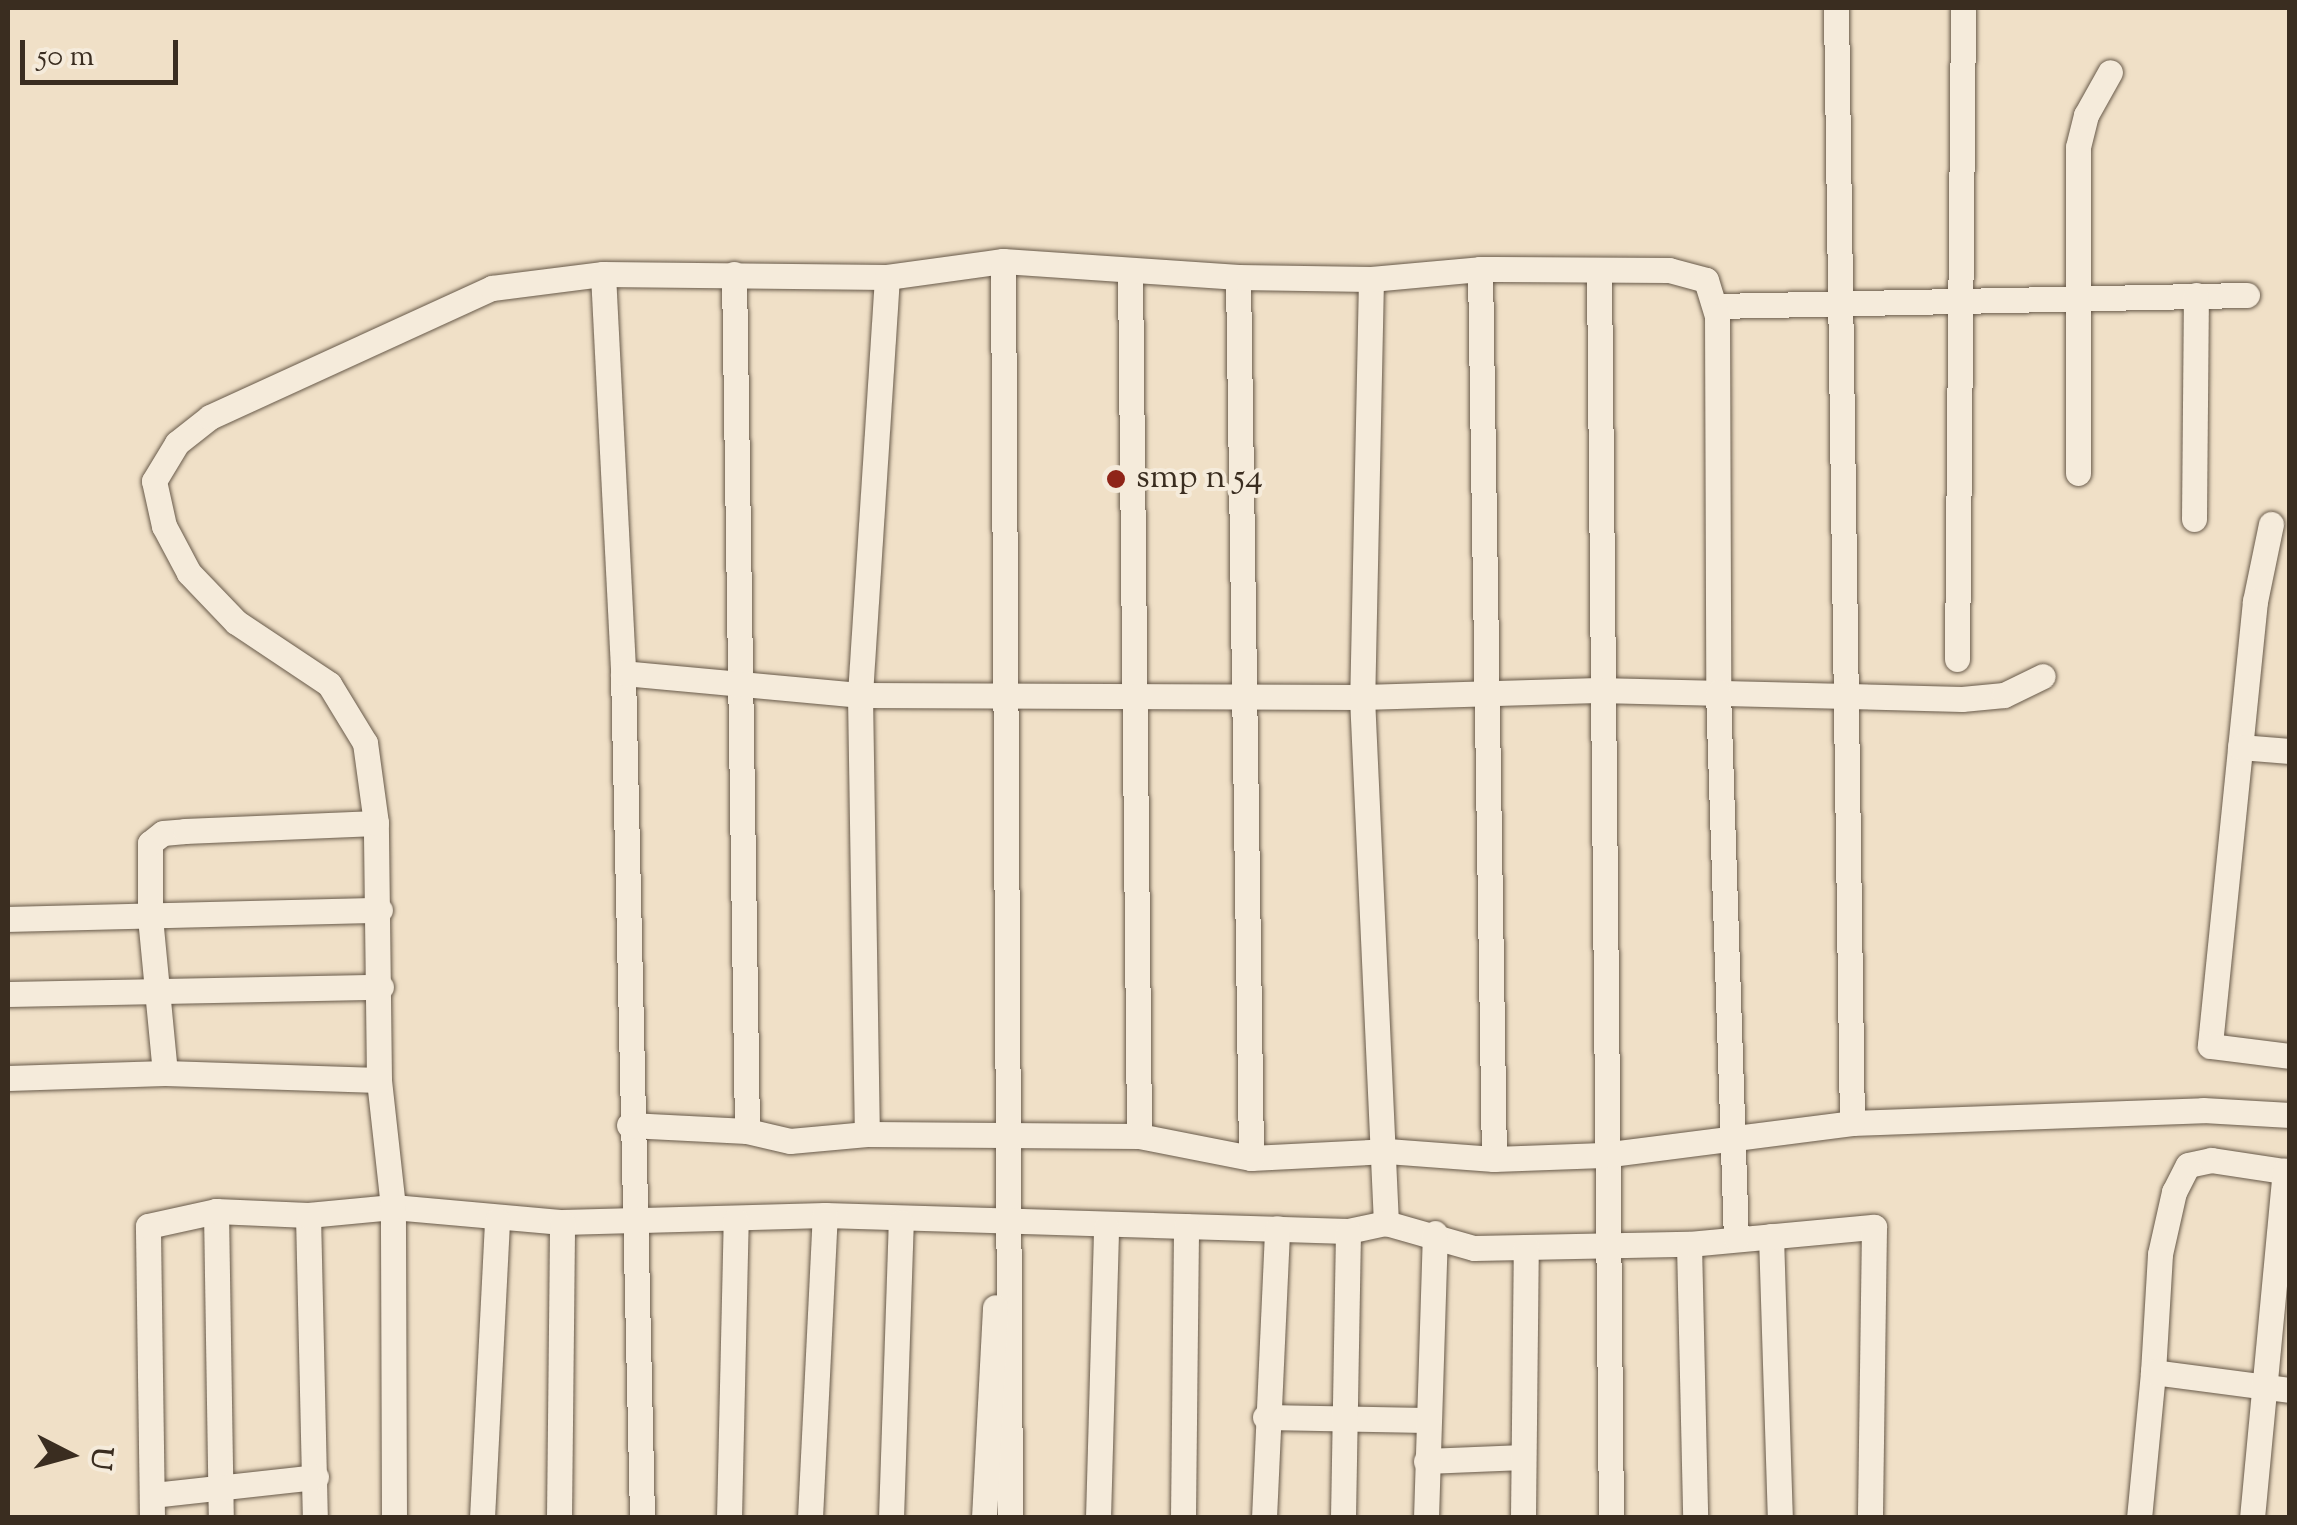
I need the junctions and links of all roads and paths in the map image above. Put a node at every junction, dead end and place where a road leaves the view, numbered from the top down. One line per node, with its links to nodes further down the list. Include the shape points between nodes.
1 (1836, 8): 17 (street)
2 (1964, 10): 16 (street)
3 (2110, 72): 15 (street, via 2086,114 2078,147)
4 (1003, 261): 6 (street); 10 (street); 31 (street)
5 (1480, 268): 7 (street); 12 (street); 30 (street)
6 (1130, 270): 11 (street); 32 (street)
7 (1599, 270): 18 (street, via 1696,276 1706,280); 26 (street)
8 (602, 274): 9 (street); 23 (street); 37 (street, via 492,288 268,386 177,443 155,476 164,526 211,600 346,702 365,743)
9 (734, 274): 10 (street); 25 (street)
10 (887, 277): 29 (street)
11 (1238, 278): 12 (street); 33 (street)
12 (1370, 279): 34 (street)
13 (2247, 295): 14 (street)
14 (2196, 296): 15 (street); 20 (street)
15 (2074, 297): 16 (street); 19 (street)
16 (1957, 300): 17 (street); 22 (street)
17 (1838, 303): 18 (street); 28 (street)
18 (1716, 306): 27 (street)
19 (2078, 473)
20 (2194, 518)
21 (2270, 524): 35 (street)
22 (1956, 659)
23 (623, 673): 25 (street); 50 (street)
24 (2043, 676): 28 (street, via 2004,695 1962,699)
25 (740, 687): 29 (street); 51 (street)
26 (1598, 690): 27 (street); 30 (street); 57 (street)
27 (1718, 692): 28 (street); 55 (street)
28 (1844, 692): 49 (street)
29 (860, 695): 31 (street); 53 (street)
30 (1486, 695): 34 (street); 59 (street)
31 (1004, 696): 32 (street); 52 (street)
32 (1133, 696): 33 (street); 54 (street)
33 (1245, 696): 34 (street); 58 (street)
34 (1362, 697): 56 (street)
35 (2240, 747): 36 (street); 44 (street, via 2210,1046)
36 (2290, 751)
37 (376, 823): 38 (street); 40 (street, via 163,833 150,843)
38 (380, 910): 40 (street); 41 (street)
39 (8, 918): 40 (street)
40 (150, 918): 42 (street)
41 (380, 988): 42 (street); 47 (street)
42 (158, 993): 43 (street); 45 (street)
43 (8, 994)
44 (2290, 1056)
45 (166, 1073): 46 (street); 47 (street)
46 (8, 1078)
47 (379, 1080): 61 (street)
48 (2290, 1115): 49 (street, via 2203,1110)
49 (1852, 1122): 55 (street)
50 (630, 1124): 51 (street); 65 (street)
51 (748, 1131): 53 (street, via 790,1142)
52 (1013, 1132): 53 (street); 54 (street); 66 (street)
53 (867, 1134)
54 (1140, 1136): 58 (street)
55 (1733, 1140): 57 (street); 78 (street)
56 (1387, 1152): 58 (street); 59 (street); 71 (street)
57 (1603, 1155): 59 (street); 80 (street)
58 (1251, 1158)
59 (1494, 1158)
60 (2287, 1172): 82 (street, via 2212,1160 2188,1166 2174,1192 2160,1254); 83 (street)
61 (393, 1207): 63 (street); 67 (street); 95 (street)
62 (216, 1211): 63 (street); 91 (street); 92 (street, via 148,1226)
63 (308, 1215): 90 (street)
64 (825, 1216): 68 (street); 70 (street); 100 (street)
65 (639, 1217): 68 (street); 69 (street); 98 (street)
66 (1005, 1219): 70 (street); 73 (street); 102 (street); 103 (street)
67 (497, 1220): 69 (street); 96 (street)
68 (736, 1220): 99 (street)
69 (562, 1222): 97 (street)
70 (901, 1222): 101 (street)
71 (1386, 1223): 75 (street); 76 (street)
72 (1186, 1226): 73 (street); 74 (street); 105 (street)
73 (1106, 1227): 104 (street)
74 (1277, 1228): 75 (street); 85 (street)
75 (1348, 1231): 86 (street)
76 (1435, 1233): 81 (street, via 1474,1248); 87 (street)
77 (1771, 1236): 78 (street); 112 (street); 113 (street, via 1874,1227)
78 (1736, 1240): 79 (street)
79 (1689, 1244): 80 (street); 111 (street)
80 (1608, 1246): 81 (street); 110 (street)
81 (1526, 1247): 88 (street)
82 (2153, 1372): 83 (street); 114 (street)
83 (2263, 1385): 84 (street); 115 (street)
84 (2290, 1390)
85 (1265, 1417): 86 (street); 106 (street)
86 (1343, 1420): 87 (street); 107 (street)
87 (1426, 1420): 89 (street)
88 (1523, 1457): 89 (street); 109 (street)
89 (1426, 1460): 108 (street)
90 (316, 1477): 91 (street); 94 (street)
91 (219, 1485): 92 (street); 93 (street)
92 (153, 1506)
93 (221, 1518)
94 (315, 1518)
95 (394, 1518)
96 (482, 1518)
97 (559, 1518)
98 (642, 1518)
99 (729, 1518)
100 (810, 1518)
101 (891, 1518)
102 (984, 1518)
103 (1010, 1518)
104 (1098, 1518)
105 (1183, 1518)
106 (1264, 1518)
107 (1343, 1518)
108 (1426, 1518)
109 (1523, 1518)
110 (1612, 1518)
111 (1696, 1518)
112 (1780, 1518)
113 (1870, 1518)
114 (2139, 1518)
115 (2252, 1518)

